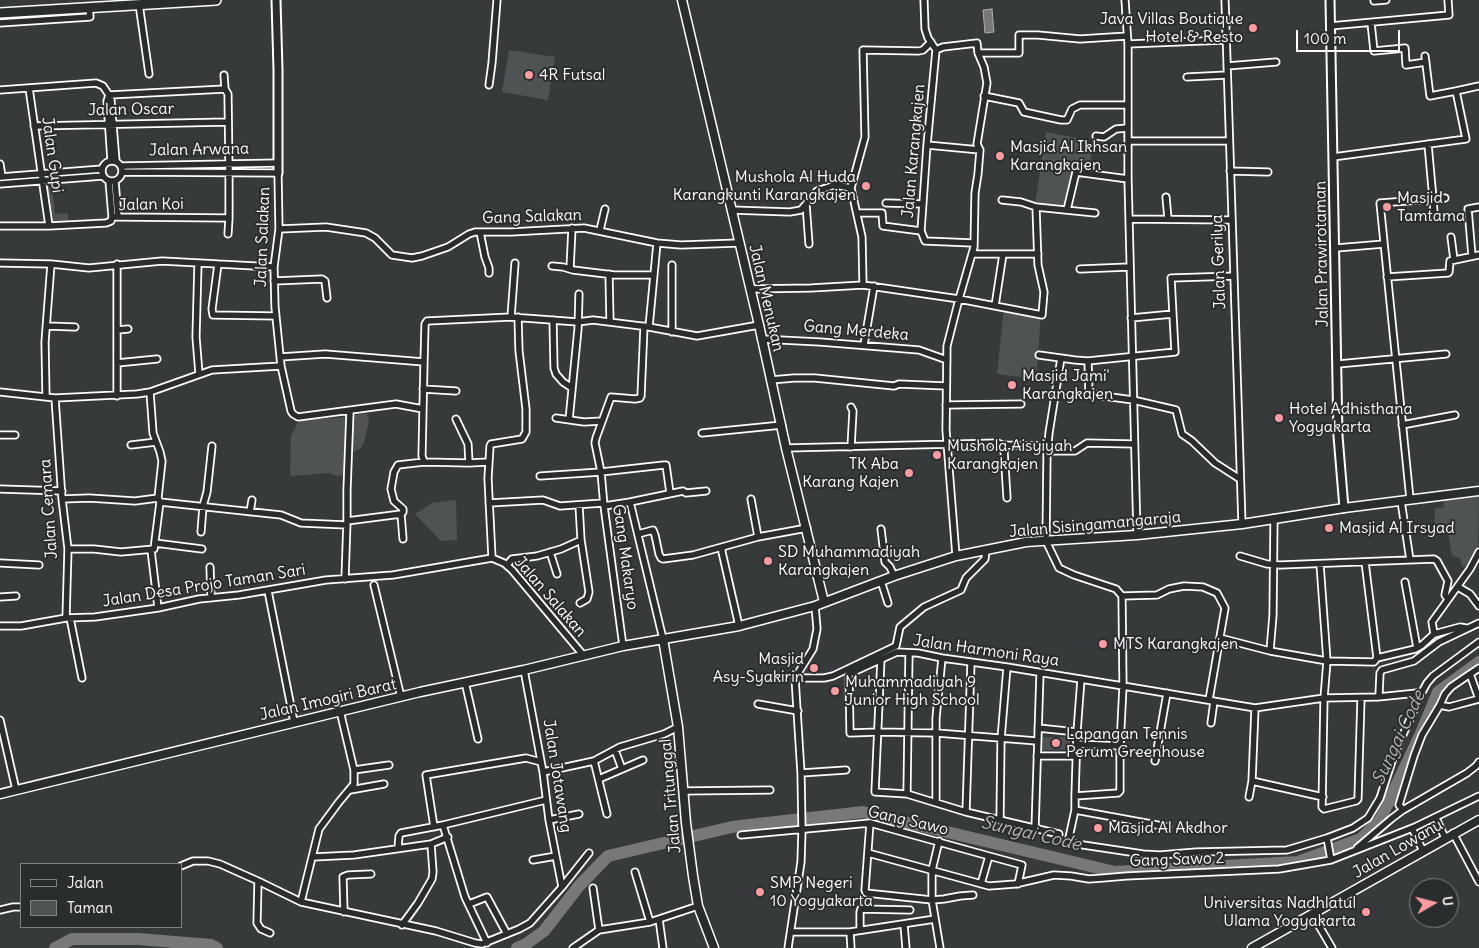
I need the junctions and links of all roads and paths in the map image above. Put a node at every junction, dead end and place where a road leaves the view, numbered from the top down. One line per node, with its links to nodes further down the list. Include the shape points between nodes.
1 (216, 0): 11 (main road)
2 (276, 0): 53 (street, Jalan Salakan)
3 (497, 0): 31 (street)
4 (682, 0): 78 (main road, Jalan Menukan)
5 (924, 0): 21 (street, via 925,29)
6 (1125, 0): 19 (street)
7 (1225, 0): 20 (street, Jalan Gerilya)
8 (1330, 0): 18 (street, Jalan Prawirotaman)
9 (1386, 0): 12 (street)
10 (1448, 0): 16 (street, via 1450,15)
11 (159, 1): 13 (main road)
12 (1374, 1)
13 (139, 4): 14 (main road); 27 (street)
14 (89, 7): 15 (main road); 17 (street, via 90,17)
15 (0, 13)
16 (1371, 22): 18 (street); 36 (street, via 1374,51 1405,48 1406,64 1426,59 1430,96)
17 (0, 23)
18 (1330, 26): 50 (street, Jalan Prawirotaman)
19 (1127, 36): 22 (street); 24 (street, via 1080,40 1019,35 1019,53)
20 (1226, 40): 22 (street); 26 (street, Jalan Gerilya)
21 (931, 42): 23 (street); 67 (street, via 919,51 863,50 865,137)
22 (1128, 44): 39 (street)
23 (936, 50): 24 (street, via 977,43); 48 (street, Jalan Karangkajen)
24 (978, 53): 38 (street, via 987,82)
25 (1276, 62): 26 (street)
26 (1227, 66): 29 (street, Jalan Gerilya)
27 (149, 74)
28 (224, 75): 34 (street)
29 (1227, 75): 30 (street); 46 (street, Jalan Gerilya)
30 (1187, 77)
31 (489, 85)
32 (1479, 86): 36 (street)
33 (28, 88): 35 (street); 37 (street, via 96,84 103,86); 42 (street, Jalan Gupi)
34 (225, 89): 37 (street); 40 (street, via 228,94)
35 (0, 90)
36 (1456, 91): 47 (street, via 1466,139)
37 (109, 95): 41 (street)
38 (984, 96): 39 (street, via 1019,103 1024,112 1061,120 1067,120 1070,112 1080,105); 49 (street, via 978,130)
39 (1128, 105): 43 (street)
40 (228, 122): 41 (street, Jalan Oscar); 52 (street)
41 (111, 125): 42 (street, Jalan Oscar); 51 (street)
42 (34, 126): 61 (street, Jalan Gupi)
43 (1128, 128): 44 (street, via 1116,129 1104,137); 45 (street)
44 (1096, 136)
45 (1128, 141): 46 (street); 63 (street)
46 (1229, 141): 56 (street, Jalan Gerilya)
47 (1428, 144): 50 (street); 70 (street)
48 (928, 145): 49 (street); 74 (street, Jalan Karangkajen)
49 (980, 150): 98 (street)
50 (1333, 157): 102 (street, Jalan Prawirotaman)
51 (113, 161): 55 (street); 59 (street, via 104,164)
52 (229, 163): 53 (street, Jalan Arwana); 55 (street, Jalan Arwana); 57 (street)
53 (278, 163): 60 (street, Jalan Salakan)
54 (0, 164): 62 (street)
55 (122, 169): 57 (street, Jalan Arwana); 65 (street, via 121,177)
56 (1230, 171): 58 (street); 87 (street, Jalan Gerilya)
57 (229, 172): 60 (street, Jalan Arwana); 84 (street)
58 (1268, 172)
59 (102, 173): 61 (street); 64 (street); 65 (street)
60 (278, 173): 91 (street, Jalan Salakan)
61 (41, 174): 62 (street); 64 (street, Jalan Gupi)
62 (1, 177)
63 (1128, 179): 79 (street, via 1076,172); 85 (street)
64 (42, 181): 66 (street); 89 (street, Jalan Gupi)
65 (112, 181): 83 (street)
66 (0, 184)
67 (851, 188): 73 (street, via 835,185 817,191); 80 (street)
68 (1166, 197): 86 (street)
69 (1445, 198): 70 (street)
70 (1433, 199): 82 (street); 101 (street, via 1380,203)
71 (1002, 200): 75 (street)
72 (886, 203): 74 (street)
73 (806, 204): 78 (street, via 802,210 790,212); 100 (street)
74 (923, 204): 93 (street, Jalan Karangkajen)
75 (1036, 207): 79 (street); 105 (street)
76 (1479, 207): 107 (street, via 1468,209)
77 (605, 209): 92 (street)
78 (731, 210): 99 (main road, Jalan Menukan)
79 (1067, 210): 81 (street)
80 (857, 213): 93 (street, via 882,213 883,226); 127 (street, via 862,238)
81 (1095, 213)
82 (1434, 213)
83 (115, 217): 84 (street, Jalan Koi); 89 (street, Jalan Koi, via 106,223)
84 (229, 218): 95 (street)
85 (1129, 219): 86 (street); 118 (street)
86 (1168, 220): 87 (street)
87 (1232, 220): 124 (street, Jalan Gerilya)
88 (0, 226): 89 (street, Jalan Koi)
89 (49, 226)
90 (572, 228): 92 (street, Gang Salakan); 94 (street, Gang Salakan); 119 (street)
91 (279, 229): 94 (street, Gang Salakan, via 333,228 366,233 392,255 412,258 448,247 470,233); 117 (street, Jalan Salakan)
92 (600, 230): 97 (street, Gang Salakan)
93 (922, 231): 98 (street, Jalan Karangkajen, via 925,241)
94 (480, 232): 121 (street)
95 (228, 234)
96 (1451, 237): 108 (street)
97 (657, 243): 99 (street, Gang Salakan); 123 (street)
98 (973, 243): 103 (street)
99 (739, 244): 129 (main road, Jalan Menukan)
100 (809, 244)
101 (1384, 244): 102 (street); 125 (street)
102 (1336, 248): 162 (street, Jalan Prawirotaman)
103 (972, 254): 104 (street); 132 (street)
104 (1003, 254): 105 (street); 133 (street)
105 (1038, 254): 133 (street, via 1044,292 1042,315)
106 (1479, 255): 107 (street)
107 (1472, 256): 108 (street)
108 (1454, 260): 125 (street, via 1449,262 1448,273)
109 (0, 263): 112 (street)
110 (198, 263): 113 (street, via 162,260); 114 (street); 164 (street, via 196,337)
111 (515, 263): 136 (street)
112 (51, 264): 113 (street, via 89,268); 143 (street)
113 (117, 264): 147 (street)
114 (218, 264): 117 (street); 135 (street, via 212,315)
115 (672, 264): 148 (street)
116 (552, 266): 119 (street)
117 (274, 267): 126 (street, Jalan Salakan)
118 (1129, 267): 120 (street); 138 (street)
119 (570, 269): 122 (street)
120 (1080, 269)
121 (489, 273)
122 (609, 274): 123 (street); 141 (street)
123 (654, 275): 144 (street)
124 (1234, 276): 134 (street, via 1171,278); 205 (street, Jalan Gerilya)
125 (1387, 278): 156 (street)
126 (274, 282): 131 (street, via 322,280 326,282); 135 (street, Jalan Salakan)
127 (863, 285): 128 (street); 129 (street)
128 (874, 286): 132 (street); 150 (street)
129 (750, 289): 142 (main road, Jalan Menukan)
130 (579, 294): 140 (street)
131 (326, 298)
132 (958, 299): 133 (street); 158 (street)
133 (995, 306)
134 (1173, 314): 138 (street); 153 (street, via 1175,352)
135 (276, 316): 154 (street, Jalan Salakan)
136 (511, 317): 137 (street); 160 (street, via 427,321)
137 (518, 317): 139 (street); 201 (street, via 526,432 522,439 491,444)
138 (1131, 318): 153 (street)
139 (553, 320): 140 (street); 167 (street, via 554,368 563,382)
140 (578, 322): 141 (street); 167 (street)
141 (610, 322): 144 (street)
142 (759, 325): 148 (street, via 697,336); 149 (main road, Jalan Menukan)
143 (48, 326): 145 (street); 172 (street)
144 (647, 326): 148 (street); 185 (street, Gang Makaryo, via 641,396 635,399 611,397)
145 (75, 327)
146 (128, 329): 147 (street)
147 (117, 330): 161 (street)
148 (672, 332)
149 (761, 339): 150 (street, Gang Merdeka); 165 (main road, Jalan Menukan)
150 (864, 345): 158 (street, Gang Merdeka, via 919,350)
151 (1446, 354): 156 (street)
152 (1040, 355): 155 (street)
153 (1132, 356): 159 (street); 175 (street)
154 (280, 357): 160 (street, via 325,354); 163 (street, Jalan Salakan)
155 (1061, 358): 159 (street); 199 (street)
156 (1396, 359): 162 (street); 187 (street)
157 (157, 360): 161 (street)
158 (946, 360): 166 (street)
159 (1088, 361): 175 (street, via 1089,394)
160 (424, 362): 168 (street)
161 (117, 363): 173 (street)
162 (1338, 364): 223 (street, Jalan Prawirotaman, via 1338,436)
163 (280, 366): 164 (street, via 212,370); 180 (street, Jalan Salakan, via 295,416)
164 (199, 374): 171 (street)
165 (771, 380): 166 (street, via 815,378 894,386); 186 (main road, Jalan Menukan)
166 (946, 386): 177 (street)
167 (572, 388): 184 (street)
168 (423, 390): 169 (street); 179 (street)
169 (456, 391)
170 (0, 392): 172 (street)
171 (150, 392): 173 (street); 191 (street)
172 (46, 396): 174 (street)
173 (117, 396): 174 (street)
174 (55, 398): 207 (street, Jalan Cemara)
175 (1133, 400): 192 (street); 205 (street, via 1176,410 1182,434)
176 (1021, 404): 177 (street)
177 (946, 405): 194 (street)
178 (851, 407): 197 (street)
179 (423, 409): 180 (street, via 398,404); 200 (street)
180 (350, 411): 227 (street)
181 (1455, 416): 187 (street)
182 (556, 418): 184 (street)
183 (456, 419): 202 (street, via 468,444)
184 (569, 420): 185 (street)
185 (602, 421): 203 (street, Gang Makaryo, via 595,443)
186 (782, 425): 188 (street); 198 (main road, Jalan Menukan)
187 (1402, 425): 214 (street)
188 (702, 433)
189 (0, 435): 190 (street)
190 (15, 435)
191 (156, 442): 193 (street); 215 (street, via 162,461)
192 (1134, 444): 199 (street, via 1087,443 1075,451); 233 (street)
193 (131, 445)
194 (946, 445): 195 (street); 197 (street); 247 (street)
195 (1002, 445): 199 (street); 212 (street)
196 (212, 446): 222 (street)
197 (851, 447): 198 (street)
198 (786, 448): 229 (main road, Jalan Menukan)
199 (1048, 448): 237 (street)
200 (424, 462): 202 (street); 225 (street, via 398,465 396,468 391,489 394,501 403,510)
201 (488, 462): 202 (street); 219 (street)
202 (469, 463)
203 (600, 472): 204 (street); 210 (street, via 666,465); 220 (street, Gang Makaryo)
204 (540, 476)
205 (1240, 478): 228 (street, Jalan Gerilya)
206 (0, 489): 207 (street)
207 (62, 491): 211 (street, Jalan Cemara)
208 (706, 491): 210 (street)
209 (1479, 491): 214 (main road, Jalan Sisingamangaraja)
210 (670, 493): 218 (street)
211 (62, 498): 215 (street); 240 (street, Jalan Cemara)
212 (1006, 498)
213 (751, 499): 234 (street)
214 (1410, 499): 217 (main road, Jalan Sisingamangaraja)
215 (159, 500): 222 (street); 238 (street)
216 (252, 500): 224 (street)
217 (1401, 501): 223 (main road, Jalan Sisingamangaraja); 249 (street)
218 (630, 502): 220 (street); 232 (street)
219 (489, 504): 221 (street, via 543,500 560,506); 246 (street)
220 (604, 504): 221 (street); 285 (street, Gang Makaryo)
221 (579, 505): 236 (street)
222 (203, 506): 224 (street); 231 (street)
223 (1344, 508): 226 (main road, Jalan Sisingamangaraja)
224 (250, 512): 227 (street, via 281,514 299,522)
225 (401, 514): 227 (street); 235 (street)
226 (1274, 518): 228 (main road, Jalan Sisingamangaraja); 255 (street)
227 (347, 523): 259 (street)
228 (1242, 524): 233 (main road, Jalan Sisingamangaraja)
229 (807, 528): 234 (street); 270 (main road, Jalan Menukan)
230 (881, 529): 258 (street, via 885,562)
231 (201, 532)
232 (638, 534): 239 (street, via 653,530 663,560); 283 (street)
233 (1136, 535): 237 (main road, Jalan Sisingamangaraja)
234 (758, 537): 239 (street)
235 (403, 539)
236 (580, 540): 244 (street); 271 (street, via 589,592)
237 (1046, 541): 243 (main road, Jalan Sisingamangaraja); 266 (street, via 1059,568 1116,589)
238 (155, 543): 241 (street); 242 (street)
239 (722, 547): 279 (street)
240 (68, 549): 242 (street); 276 (street, Jalan Cemara)
241 (202, 549)
242 (151, 550): 275 (street)
243 (986, 550): 247 (main road, Jalan Sisingamangaraja); 301 (street, Jalan Harmoni Raya, via 986,559 966,578 961,590 924,607 900,627 896,646 833,676)
244 (550, 552): 252 (street, via 517,558); 257 (street)
245 (1479, 552): 263 (street)
246 (492, 554): 252 (street, Jalan Salakan, via 496,559); 259 (street, Jalan Salakan, via 393,575)
247 (956, 556): 258 (main road, Jalan Sisingamangaraja)
248 (1240, 556): 255 (street)
249 (1410, 560): 250 (street); 269 (street, via 1436,559 1448,581 1445,595)
250 (1365, 562): 253 (street); 292 (street)
251 (0, 563): 254 (street)
252 (509, 563): 289 (street, Jalan Salakan)
253 (1320, 564): 255 (street); 293 (street)
254 (39, 565)
255 (1273, 565): 287 (street)
256 (210, 567): 268 (street)
257 (557, 574)
258 (894, 576): 260 (main road, Jalan Sisingamangaraja)
259 (345, 579): 264 (street, Jalan Desa Projo Taman Sari)
260 (880, 581): 270 (main road, Jalan Sisingamangaraja); 272 (street)
261 (1405, 582): 286 (street)
262 (374, 585): 307 (street)
263 (1458, 587): 269 (street); 274 (street, via 1470,594)
264 (268, 591): 268 (street, Jalan Desa Projo Taman Sari); 319 (street)
265 (16, 596): 267 (street)
266 (1122, 596): 282 (street, via 1157,595 1184,586 1203,586 1217,593 1225,608); 304 (street)
267 (0, 597)
268 (211, 598): 275 (street, Jalan Desa Projo Taman Sari)
269 (1448, 599): 281 (street, via 1432,622)
270 (824, 602): 273 (main road, Jalan Sisingamangaraja)
271 (580, 603)
272 (888, 603)
273 (815, 606): 279 (main road, Jalan Sisingamangaraja); 301 (street, via 817,629 813,649)
274 (1479, 606)
275 (158, 608): 276 (street, Jalan Desa Projo Taman Sari)
276 (68, 618): 278 (street, Jalan Desa Projo Taman Sari); 300 (street, Jalan Cemara)
277 (1479, 624): 280 (street)
278 (0, 626)
279 (738, 626): 283 (main road, Jalan Sisingamangaraja)
280 (1468, 628): 281 (street); 308 (street, via 1439,642 1414,661 1382,670)
281 (1434, 634): 286 (street)
282 (1220, 638): 287 (street); 312 (street)
283 (664, 639): 285 (main road, Jalan Imogiri Barat); 321 (main road, Jalan Tritunggal)
284 (1479, 642): 383 (street, via 1427,684 1394,755 1380,798 1368,818)
285 (623, 646): 289 (main road, Jalan Imogiri Barat)
286 (1417, 648): 292 (street)
287 (1270, 651): 293 (street)
288 (909, 653): 290 (street, Jalan Harmoni Raya, via 897,652); 291 (street, Jalan Harmoni Raya); 324 (street)
289 (584, 656): 297 (main road, Jalan Imogiri Barat)
290 (881, 658): 323 (street); 323 (street, Jalan Harmoni Raya, via 849,674 850,733)
291 (942, 658): 294 (street, Jalan Harmoni Raya); 326 (street)
292 (1378, 658): 293 (street, via 1374,662)
293 (1327, 661): 309 (street)
294 (971, 662): 295 (street, Jalan Harmoni Raya); 327 (street)
295 (1007, 667): 298 (street, Jalan Harmoni Raya); 328 (street)
296 (1479, 668): 299 (street)
297 (524, 670): 303 (main road, Jalan Imogiri Barat); 339 (street, Jalan Jotawang)
298 (1040, 673): 302 (street, Jalan Harmoni Raya); 322 (street)
299 (1470, 674): 311 (street); 314 (street, via 1452,687)
300 (82, 678)
301 (795, 678): 317 (street)
302 (1081, 679): 304 (street, Jalan Harmoni Raya); 325 (street)
303 (466, 682): 307 (main road, Jalan Imogiri Barat); 329 (street)
304 (1123, 686): 305 (street, Jalan Harmoni Raya); 332 (street)
305 (1167, 693): 312 (street, Jalan Harmoni Raya); 338 (street)
306 (1417, 693): 308 (street, Jalan Harmoni Raya)
307 (401, 697): 316 (main road, Jalan Imogiri Barat)
308 (1378, 697): 310 (street, Jalan Harmoni Raya)
309 (1324, 698): 310 (street, Jalan Harmoni Raya); 315 (street, Jalan Harmoni Raya); 359 (street)
310 (1361, 698): 359 (street, via 1358,799 1324,809)
311 (1479, 698): 314 (street, via 1449,707)
312 (1211, 701): 315 (street, Jalan Harmoni Raya); 320 (street)
313 (758, 704): 317 (street)
314 (1440, 705): 363 (street, via 1414,756 1399,805)
315 (1255, 708): 348 (street)
316 (340, 711): 319 (main road, Jalan Imogiri Barat); 343 (street)
317 (798, 711): 346 (street)
318 (0, 720): 350 (street)
319 (294, 722): 350 (main road, Jalan Imogiri Barat)
320 (1211, 724)
321 (678, 727): 333 (street); 353 (main road, Jalan Tritunggal)
322 (1038, 728): 325 (street); 330 (street)
323 (878, 732): 324 (street); 355 (street, via 875,792)
324 (908, 732): 326 (street); 355 (street)
325 (1077, 732): 331 (street)
326 (936, 733): 327 (street); 361 (street)
327 (968, 737): 328 (street); 364 (street)
328 (1001, 739): 330 (street); 369 (street)
329 (478, 740)
330 (1038, 742): 334 (street)
331 (1077, 744): 332 (street); 335 (street)
332 (1120, 746): 356 (street, via 1119,793)
333 (615, 750): 337 (street); 342 (street)
334 (1037, 756): 335 (street); 377 (street)
335 (1076, 756): 356 (street)
336 (642, 760): 342 (street)
337 (594, 761): 345 (street); 347 (street)
338 (1155, 761)
339 (541, 762): 345 (street, Jalan Jotawang); 373 (street, via 526,758 426,775)
340 (389, 765): 343 (street)
341 (1478, 766): 363 (street)
342 (622, 769): 347 (street)
343 (354, 770): 351 (street, via 354,784)
344 (846, 770): 346 (street)
345 (543, 772): 360 (street, Jalan Jotawang)
346 (801, 773): 375 (street)
347 (599, 779): 366 (street)
348 (1252, 781): 358 (street); 359 (street)
349 (384, 784): 351 (street)
350 (16, 790): 354 (main road, Jalan Imogiri Barat)
351 (350, 790): 393 (street, via 322,825)
352 (770, 790): 353 (street)
353 (683, 791): 410 (main road, Jalan Tritunggal)
354 (0, 794)
355 (907, 794): 361 (street)
356 (1075, 796): 362 (street)
357 (1479, 796): 367 (street, Gang Sawo 2)
358 (1249, 797)
359 (1323, 797)
360 (546, 800): 368 (street, Jalan Jotawang); 372 (street)
361 (936, 802): 364 (street)
362 (1075, 810): 374 (street); 383 (street, via 1068,842 1143,854 1287,850)
363 (1403, 810): 387 (street)
364 (966, 812): 369 (street)
365 (579, 814): 368 (street)
366 (607, 814)
367 (1436, 818): 376 (street, Gang Sawo 2); 382 (street)
368 (549, 820): 391 (street, Jalan Jotawang)
369 (1000, 820): 377 (street)
370 (1479, 820): 378 (main road, Jalan Lowanu)
371 (870, 823): 375 (street, Gang Sawo); 384 (street, Gang Sawo); 390 (street)
372 (443, 825): 373 (street); 381 (street)
373 (434, 827): 386 (street, via 400,834)
374 (1168, 827)
375 (802, 828): 380 (street, Gang Sawo); 423 (street)
376 (1412, 828): 387 (street, Gang Sawo 2); 388 (street)
377 (1035, 829): 379 (street)
378 (1453, 833): 382 (main road, Jalan Lowanu); 401 (street)
379 (1059, 834)
380 (741, 835)
381 (448, 837): 385 (street); 409 (street)
382 (1445, 838): 388 (main road, Jalan Lowanu)
383 (1327, 840): 394 (street)
384 (939, 841): 392 (street, Gang Sawo); 397 (street)
385 (431, 844): 386 (street); 419 (street, via 432,879)
386 (398, 848): 393 (street)
387 (1355, 850): 394 (street, Gang Sawo 2)
388 (1423, 851): 415 (main road, Jalan Lowanu)
389 (589, 853): 404 (street)
390 (868, 853): 397 (street, Gang Sawo 2); 407 (street, via 866,893)
391 (556, 856): 395 (street); 404 (street, Jalan Jotawang)
392 (989, 856): 402 (street); 403 (street, Gang Sawo, via 1022,865)
393 (313, 857): 408 (street)
394 (1330, 857): 403 (street, Gang Sawo 2, via 1267,870 1089,879 1054,875)
395 (533, 860)
396 (182, 866): 400 (street, via 193,861 208,861)
397 (932, 870): 402 (street, Gang Sawo 2); 407 (street)
398 (635, 872): 418 (street)
399 (371, 874): 414 (street, via 343,877)
400 (258, 881): 408 (street); 425 (street, via 257,922 261,929)
401 (1479, 882)
402 (981, 884): 403 (street, Gang Sawo 2)
403 (1018, 884)
404 (562, 887): 426 (street, via 530,923)
405 (592, 888): 421 (street)
406 (973, 895): 407 (street)
407 (932, 900): 417 (street)
408 (301, 902): 414 (street)
409 (469, 904): 426 (street, via 487,897); 427 (street)
410 (698, 906): 416 (street); 430 (main road, Jalan Tritunggal)
411 (20, 907): 412 (street)
412 (0, 910)
413 (910, 910): 422 (street, via 861,909)
414 (344, 912): 419 (street)
415 (1312, 914): 435 (main road, Jalan Lowanu); 436 (street)
416 (659, 919): 418 (street); 429 (street)
417 (935, 919): 420 (street); 434 (street)
418 (650, 922): 421 (street)
419 (402, 925): 427 (street)
420 (904, 925): 422 (street); 433 (street)
421 (600, 930): 428 (street)
422 (860, 930): 424 (street)
423 (792, 932): 424 (street); 431 (street)
424 (850, 932): 432 (street)
425 (270, 933)
426 (507, 934): 427 (street)
427 (487, 943)
428 (576, 947)
429 (663, 948)
430 (714, 948)
431 (788, 948)
432 (851, 948)
433 (906, 948)
434 (940, 948)
435 (1252, 948)
436 (1332, 948)

